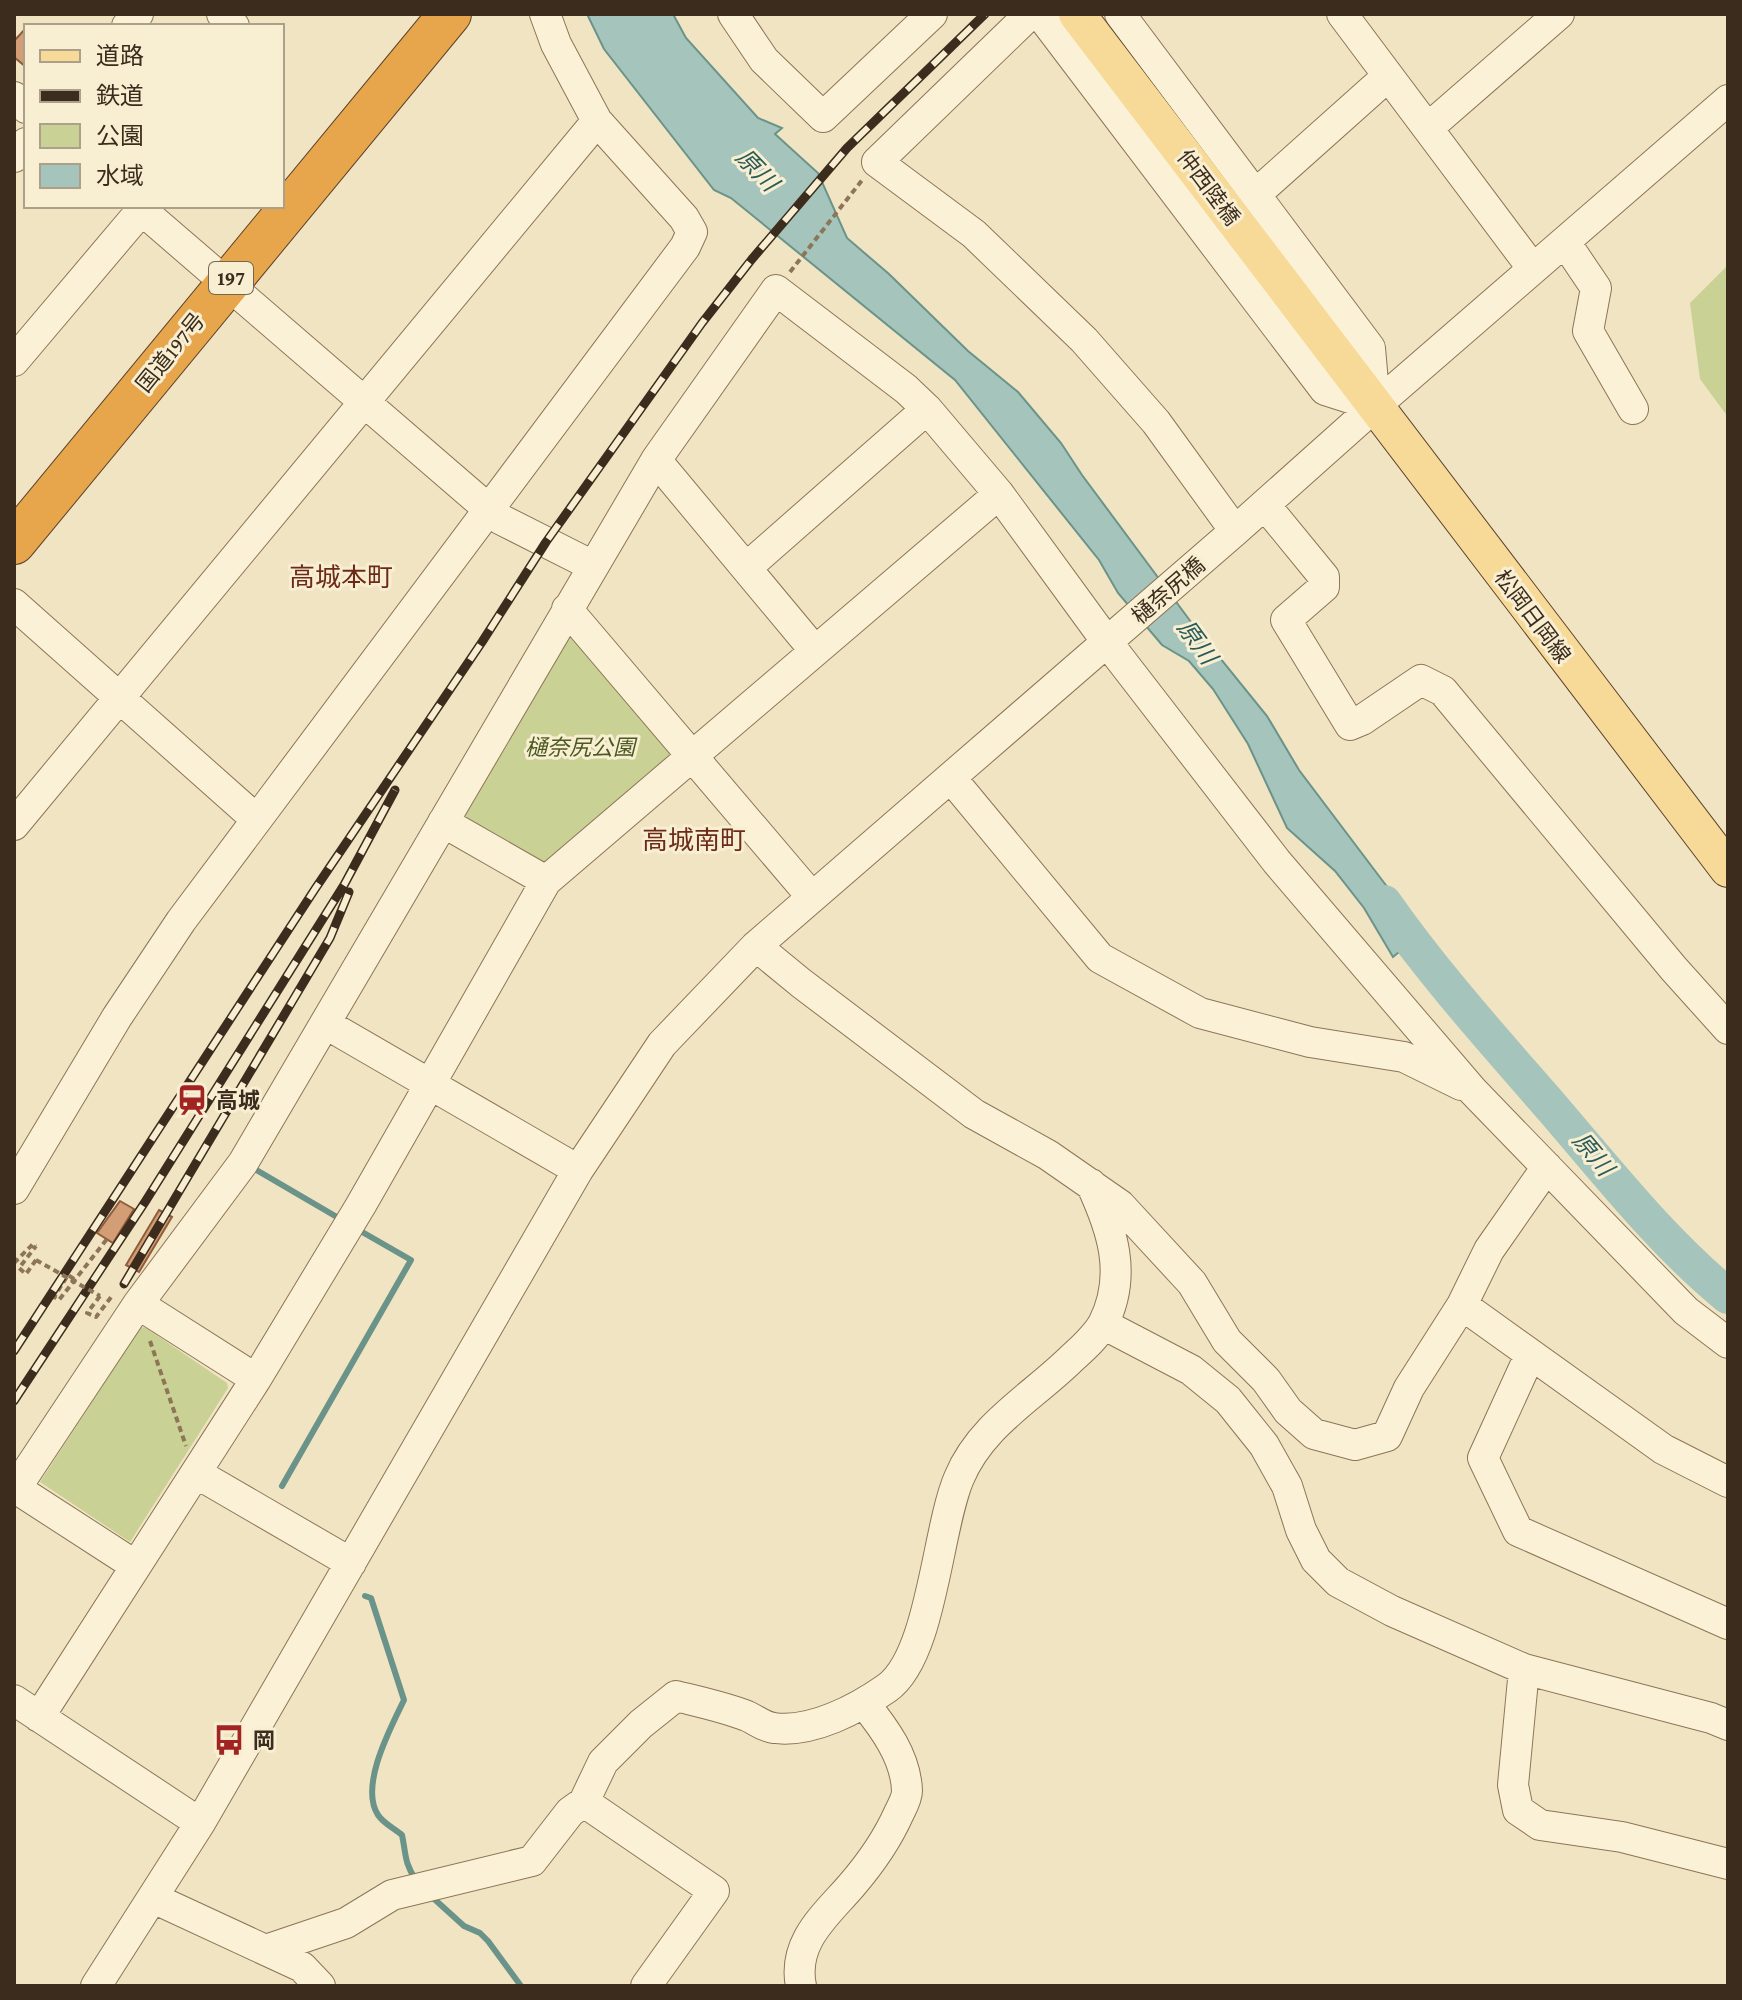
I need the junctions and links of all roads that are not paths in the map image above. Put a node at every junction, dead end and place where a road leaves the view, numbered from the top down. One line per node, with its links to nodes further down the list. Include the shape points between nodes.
1 (427, 14): 16 (highway)
2 (450, 14): 18 (highway, 国道197号 / 197)
3 (545, 14): 14 (street)
4 (733, 14): 5 (street, via 764,60 823,117)
5 (932, 14)
6 (1030, 14): 37 (street, via 877,162 974,234 1084,340 1156,422)
7 (1040, 14): 29 (street, via 1325,390)
8 (1077, 14): 27 (main road, 仲西陸橋)
9 (1120, 14): 17 (street)
10 (1342, 14): 12 (street)
11 (1559, 14): 15 (street)
12 (1388, 76): 15 (street); 17 (street)
13 (1728, 100): 23 (street, 樋奈尻橋)
14 (597, 121): 28 (street); 35 (street, via 692,232)
15 (1428, 128): 24 (street)
16 (284, 186)
17 (1256, 194): 29 (street, via 1370,348)
18 (284, 205)
19 (140, 208): 26 (street)
20 (142, 208): 25 (street)
21 (266, 208): 25 (highway, 国道197号 / 197)
22 (281, 208): 25 (highway, 国道197号 / 197)
23 (1565, 242): 24 (street, 樋奈尻橋); 31 (street, via 1596,288 1588,331)
24 (1533, 269): 29 (street, 樋奈尻橋)
25 (220, 278): 28 (street); 36 (highway, 国道197号 / 197); 38 (highway, 国道197号 / 197)
26 (14, 361)
27 (1340, 361): 29 (main road, 松岡日岡線)
28 (364, 402): 35 (street); 45 (street)
29 (1375, 406): 34 (street, 樋奈尻橋); 51 (main road, 松岡日岡線)
30 (927, 409): 32 (street, via 776,290); 33 (street); 40 (street)
31 (1633, 409)
32 (656, 460): 39 (street); 40 (street)
33 (999, 494): 43 (street); 44 (street)
34 (1265, 505): 37 (street, 樋奈尻橋); 56 (street, via 1324,577 1324,587 1286,620 1350,725 1421,680 1443,691)
35 (489, 509): 39 (street); 48 (street)
36 (14, 512)
37 (1226, 539): 43 (street, 樋奈尻橋)
38 (14, 543)
39 (593, 566): 42 (street)
40 (746, 568): 44 (street)
41 (14, 604): 45 (street)
42 (567, 609): 46 (street); 49 (street)
43 (1113, 637): 47 (street, 樋奈尻橋); 58 (street, via 1277,862)
44 (815, 651): 46 (street)
45 (120, 697): 48 (street); 50 (street)
46 (693, 756): 52 (street); 53 (street)
47 (951, 778): 53 (street, 樋奈尻橋); 58 (street, via 1100,958 1200,1013 1310,1042 1404,1057)
48 (256, 819): 62 (street, via 117,1017)
49 (443, 822): 52 (street); 55 (street)
50 (14, 825)
51 (1728, 869)
52 (546, 881): 57 (street)
53 (812, 897): 54 (street, 樋奈尻橋)
54 (756, 946): 60 (street, 樋奈尻橋, via 662,1044); 61 (street, via 974,1114)
55 (326, 1024): 57 (street); 63 (street, via 243,1163)
56 (1728, 1029)
57 (430, 1084): 60 (street); 68 (street)
58 (1473, 1091): 59 (street)
59 (1547, 1167): 64 (street, via 1489,1250); 66 (street, via 1686,1311)
60 (578, 1170): 72 (street, 樋奈尻橋)
61 (1091, 1184): 64 (street, via 1120,1205 1192,1283 1227,1341 1314,1434 1355,1445 1387,1436 1409,1388); 65 (street, via 1113,1236 1116,1264)
62 (14, 1189)
63 (125, 1300): 68 (street); 71 (street)
64 (1462, 1305): 67 (street)
65 (1103, 1324): 75 (street, via 1191,1370 1228,1400 1264,1445 1287,1486 1316,1560 1338,1582); 76 (street, via 976,1447 958,1480 906,1668)
66 (1728, 1343)
67 (1530, 1355): 70 (street, via 1663,1449); 74 (street, via 1483,1458 1518,1531)
68 (256, 1379): 69 (street)
69 (196, 1473): 72 (street); 73 (street)
70 (1728, 1482)
71 (16, 1490): 73 (street)
72 (351, 1563): 80 (street, 樋奈尻橋)
73 (136, 1566): 77 (street)
74 (1728, 1624)
75 (1524, 1669): 78 (street); 81 (street, via 1513,1785 1518,1810 1540,1825 1622,1837)
76 (864, 1703): 79 (street, via 793,1730 770,1728 676,1696 603,1762); 87 (street, via 899,1757 908,1793 872,1860 820,1918 804,1947)
77 (26, 1708): 80 (street)
78 (1728, 1725)
79 (584, 1802): 83 (street, via 532,1861 392,1895 346,1923); 86 (street, via 714,1891)
80 (200, 1823): 82 (street, 樋奈尻橋)
81 (1728, 1864)
82 (153, 1898): 83 (street); 84 (street, 樋奈尻橋)
83 (266, 1950): 85 (street, via 302,1967)
84 (96, 1986)
85 (320, 1986)
86 (646, 1986)
87 (801, 1986)

